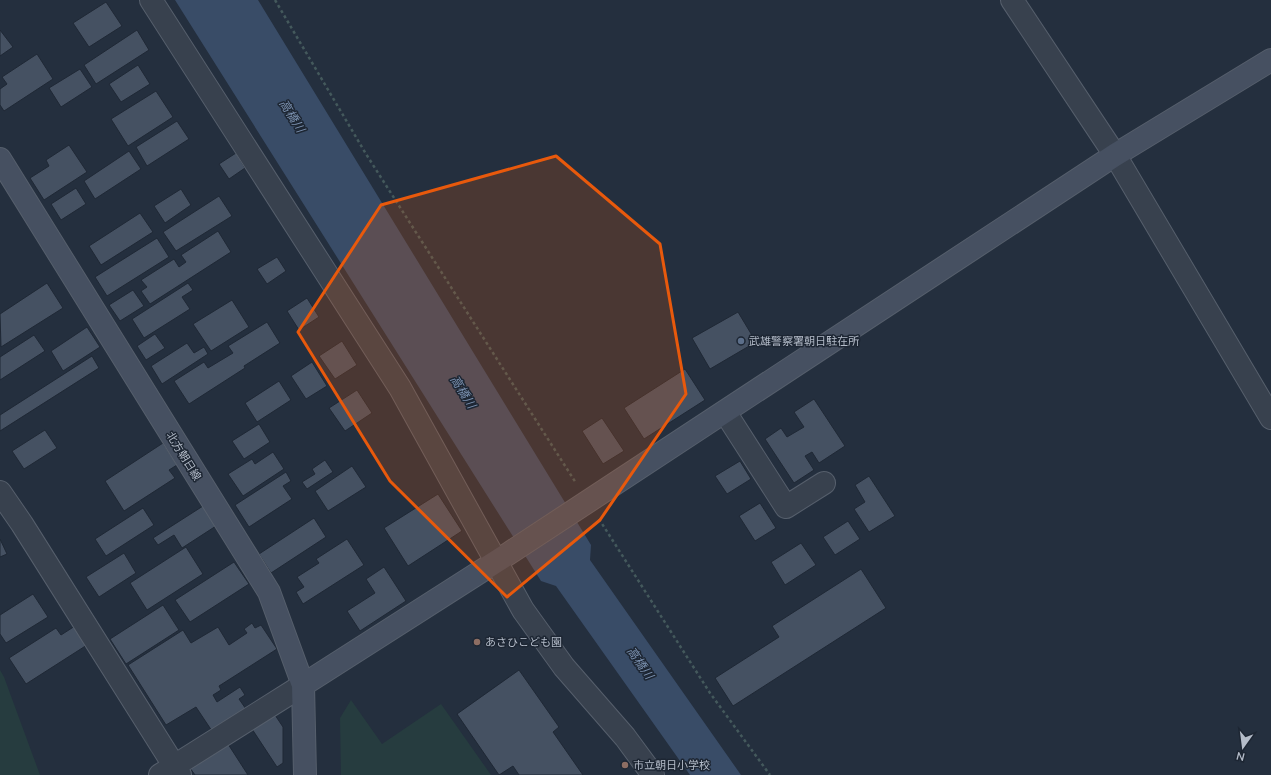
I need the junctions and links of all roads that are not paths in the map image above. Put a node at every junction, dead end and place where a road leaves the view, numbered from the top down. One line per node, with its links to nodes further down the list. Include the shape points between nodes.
1 (151, 0): 10 (street, via 400,388)
2 (1012, 0): 4 (street)
3 (1271, 60): 4 (street)
4 (1115, 155): 6 (street); 7 (street)
5 (0, 159): 11 (street, 北方朝日線, via 269,592)
6 (725, 412): 8 (street, via 786,507); 10 (street)
7 (1271, 418)
8 (824, 483)
9 (0, 492): 12 (street)
10 (503, 558): 11 (street); 14 (street, via 523,610 564,667 625,737)
11 (303, 685): 12 (street); 13 (street, 北方朝日線)
12 (172, 772)
13 (305, 775)
14 (653, 775)

